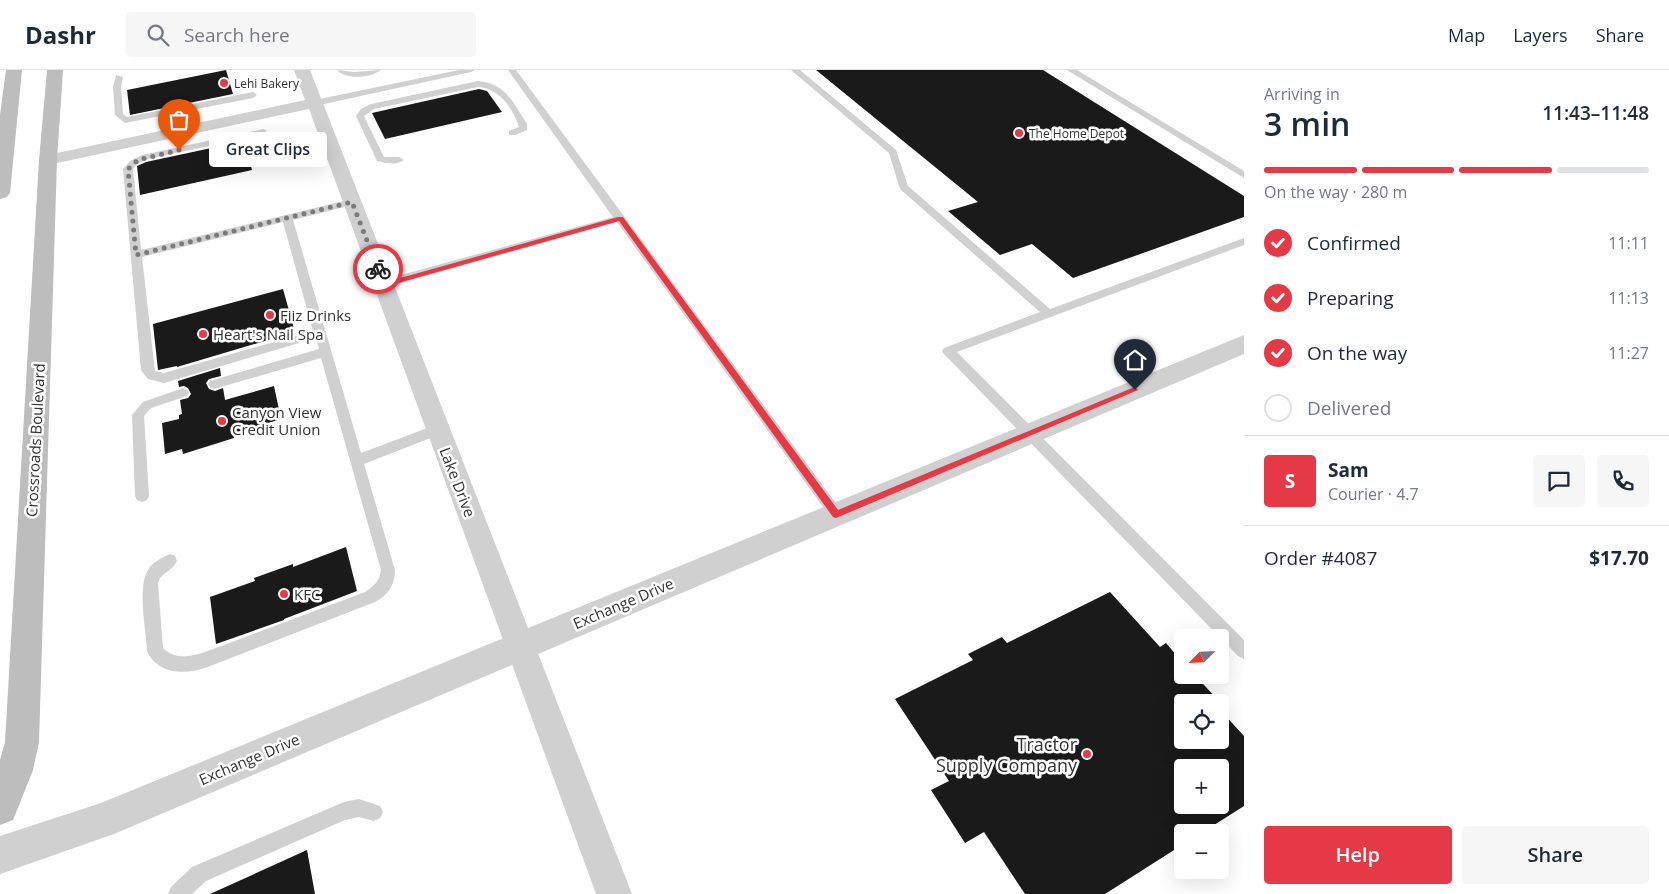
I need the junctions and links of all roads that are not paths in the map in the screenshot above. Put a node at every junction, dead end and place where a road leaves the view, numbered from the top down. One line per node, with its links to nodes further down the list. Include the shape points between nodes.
1 (14, 70): 17 (main road)
2 (56, 70): 15 (main road, Crossroads Boulevard)
3 (302, 70): 12 (street, Lake Drive)
4 (341, 70): 5 (lane, via 353,74)
5 (377, 70)
6 (471, 70): 12 (lane)
7 (512, 70): 22 (lane)
8 (795, 70): 26 (lane, via 893,152 903,187)
9 (1071, 70): 18 (lane)
10 (119, 77): 11 (lane, via 119,115 125,120)
11 (254, 95)
12 (315, 103): 15 (street); 20 (street, Lake Drive)
13 (263, 132): 24 (lane, via 145,157 133,163 127,172)
14 (512, 134): 16 (lane, via 524,128 523,124 499,88 488,84 364,111 361,118 378,156 384,161)
15 (48, 160): 40 (main road, Crossroads Boulevard, via 22,742)
16 (399, 160)
17 (1, 171): 19 (main road)
18 (1244, 175)
19 (0, 193)
20 (352, 202): 21 (lane); 25 (street, Lake Drive)
21 (288, 218): 24 (lane); 27 (lane)
22 (620, 218): 25 (lane); 36 (lane)
23 (1244, 241): 26 (lane)
24 (136, 255): 27 (lane, via 147,370 156,378 174,376)
25 (384, 284): 32 (street, Lake Drive)
26 (1049, 314): 33 (lane, via 948,351)
27 (320, 333): 29 (lane)
28 (1244, 344): 33 (street, Exchange Drive)
29 (325, 352): 30 (lane); 34 (lane)
30 (214, 384)
31 (183, 393): 35 (lane, via 147,405 138,415)
32 (438, 429): 34 (lane); 38 (street, Lake Drive)
33 (1029, 433): 36 (street, Exchange Drive); 39 (lane)
34 (356, 461): 37 (lane, via 388,570 386,583 370,597 181,666 170,664 155,651 150,583 154,572)
35 (142, 496)
36 (836, 514): 38 (street, Exchange Drive)
37 (170, 562)
38 (520, 646): 42 (street, Exchange Drive, via 101,821); 44 (street, Lake Drive)
39 (1244, 651)
40 (0, 808)
41 (374, 812): 43 (lane, via 359,808 344,811 199,874)
42 (0, 855)
43 (178, 894)
44 (614, 894)

